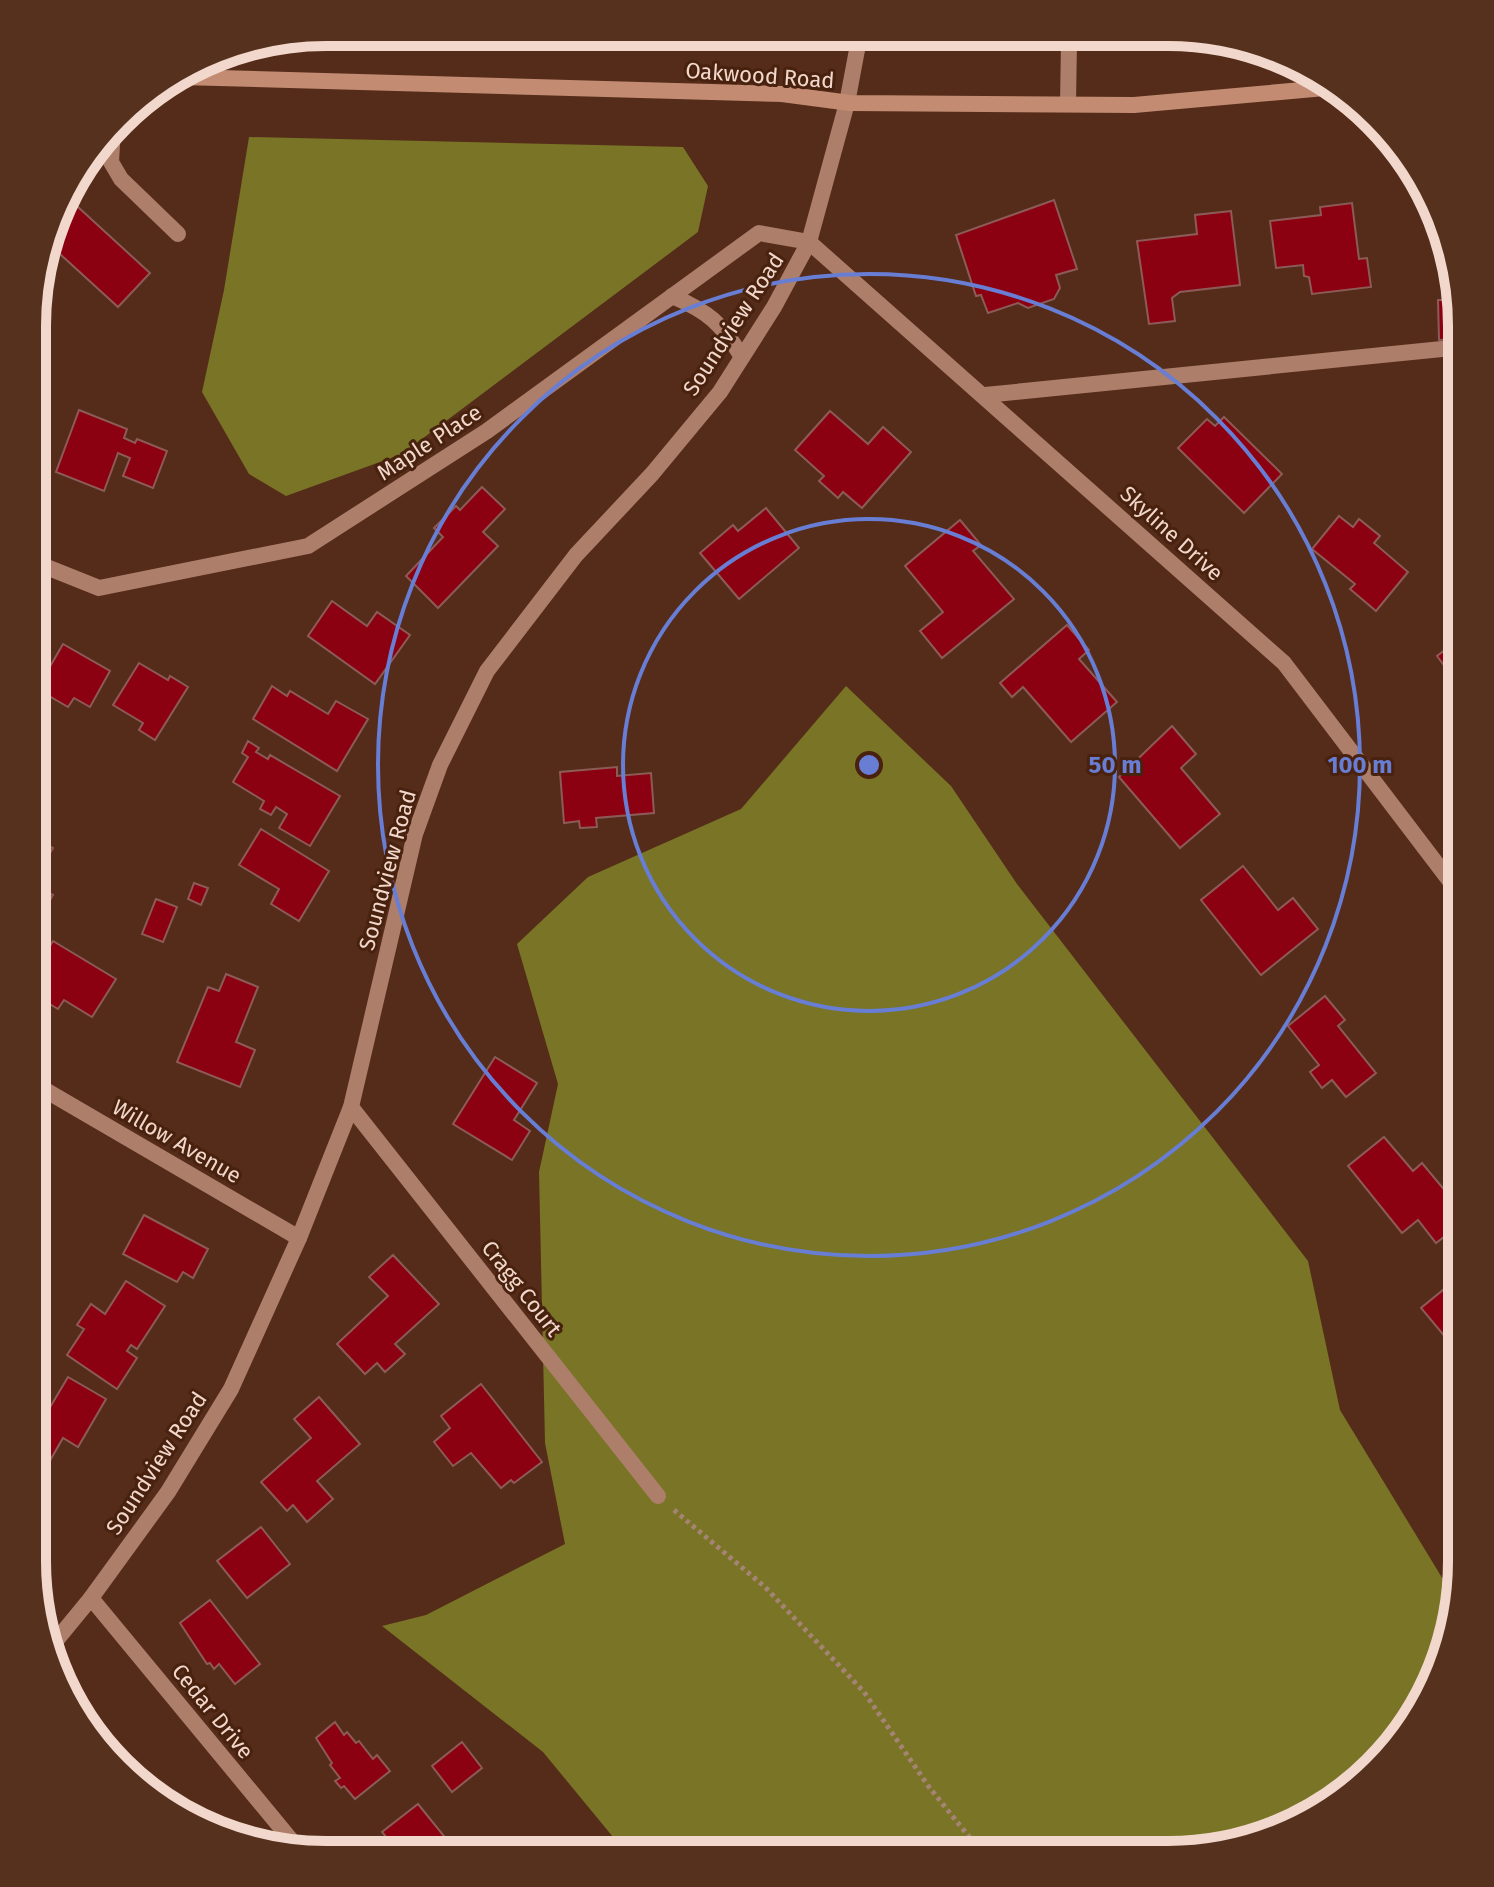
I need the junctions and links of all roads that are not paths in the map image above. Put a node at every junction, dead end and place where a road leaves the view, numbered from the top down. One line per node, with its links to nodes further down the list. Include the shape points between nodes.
1 (858, 46): 5 (street, Soundview Road)
2 (1069, 46): 6 (street)
3 (198, 77): 5 (main road, Oakwood Road, via 782,94)
4 (1316, 89): 6 (main road, Oakwood Road, via 1134,105)
5 (848, 103): 6 (main road, Oakwood Road); 9 (street, Soundview Road)
6 (1068, 104)
7 (112, 147): 8 (street, via 111,162 121,179)
8 (178, 234)
9 (809, 242): 10 (street, Maple Place, via 759,233); 12 (street, Soundview Road); 13 (street, Skyline Drive)
10 (672, 296): 12 (street, via 702,310 727,333); 14 (street, Maple Place, via 487,431 308,546 99,588)
11 (1448, 348): 13 (street)
12 (742, 357): 17 (street, Soundview Road, via 720,392 576,555 487,671 440,765 415,834)
13 (985, 395): 15 (street, Skyline Drive, via 1284,663)
14 (46, 567)
15 (1448, 878)
16 (46, 1091): 18 (street, Willow Avenue)
17 (351, 1107): 18 (street, Soundview Road); 19 (street, Cragg Court)
18 (299, 1238): 20 (street, Soundview Road, via 231,1389 168,1492)
19 (658, 1496)
20 (91, 1598): 21 (street, Soundview Road); 22 (street, Cedar Drive)
21 (58, 1639)
22 (290, 1839)

